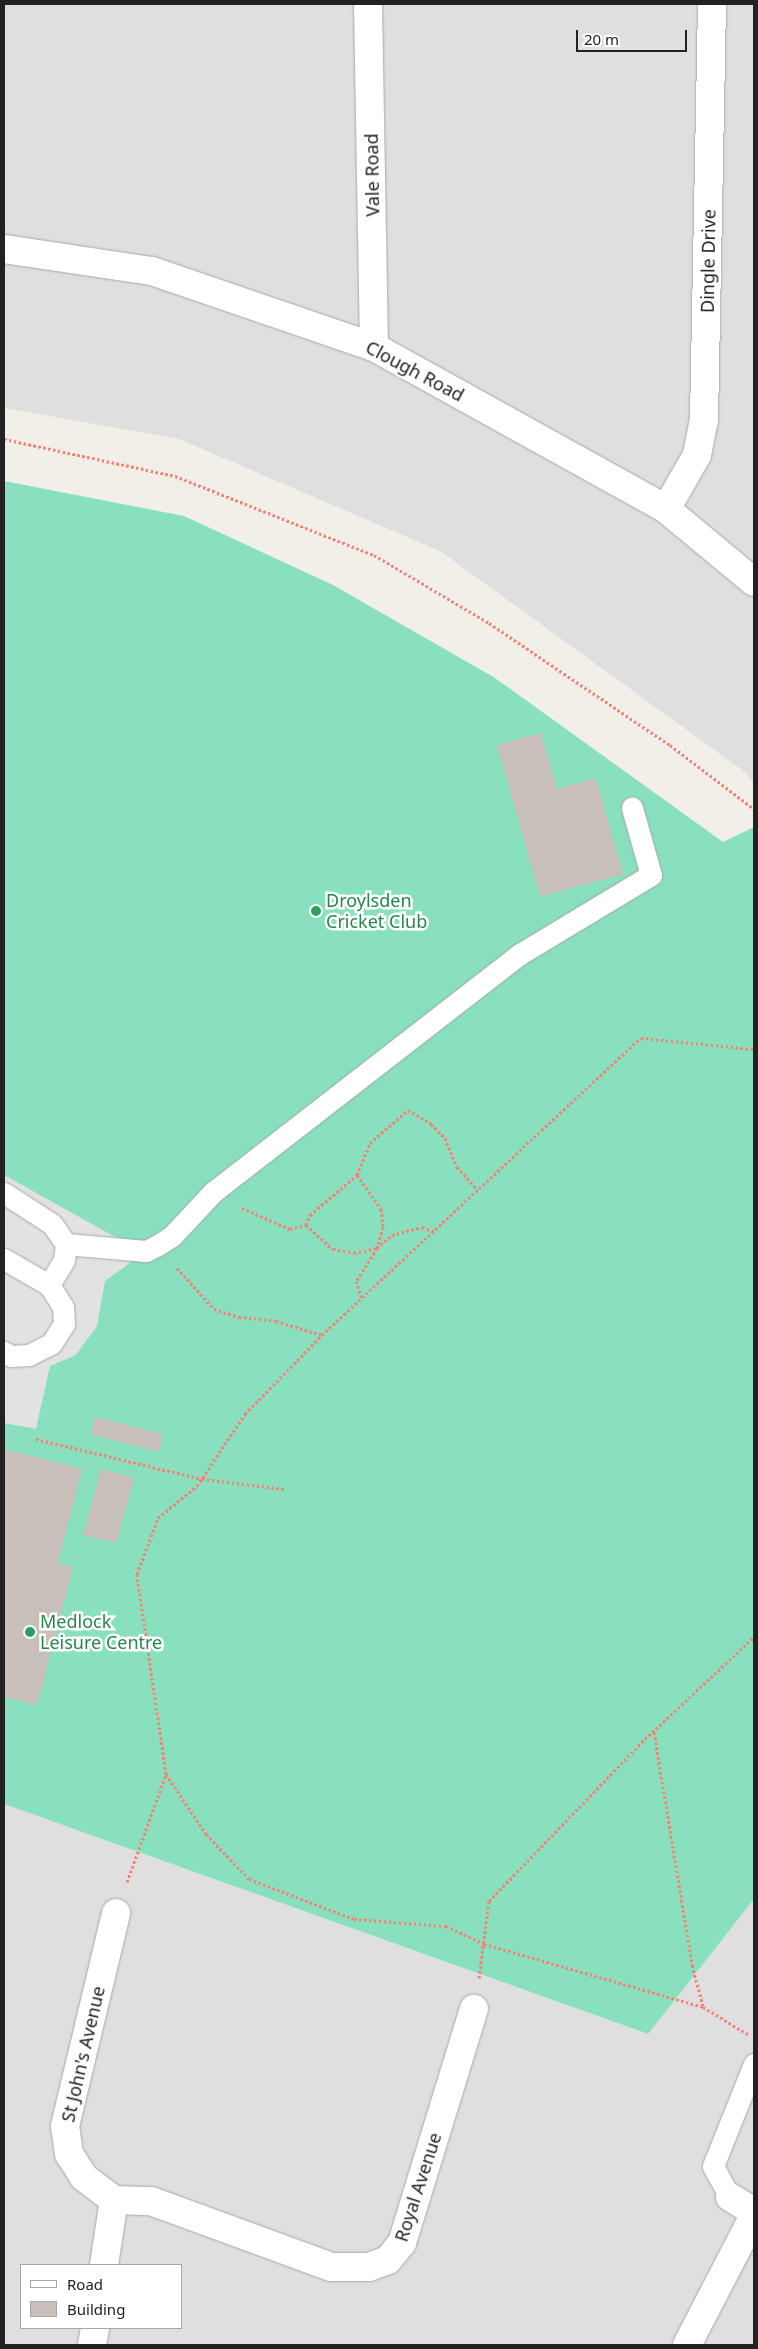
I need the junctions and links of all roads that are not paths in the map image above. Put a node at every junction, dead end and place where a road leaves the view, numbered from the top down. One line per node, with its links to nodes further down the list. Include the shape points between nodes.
1 (368, 4): 4 (street, Vale Road)
2 (712, 4): 5 (street, Dingle Drive, via 704,420 697,455)
3 (4, 249): 4 (street, Clough Road, via 152,271)
4 (374, 347): 5 (street, Clough Road)
5 (666, 509): 6 (street, Clough Road)
6 (754, 582)
7 (632, 808): 9 (lane, via 651,875 520,954 212,1192 172,1236 158,1245 146,1251)
8 (4, 1193): 9 (lane, via 52,1224)
9 (66, 1244): 11 (lane, via 64,1260)
10 (4, 1259): 11 (lane)
11 (49, 1285): 12 (lane, via 63,1307 64,1324 51,1344 30,1355 11,1356)
12 (4, 1352)
13 (116, 1913): 17 (street, St John's Avenue, via 65,2126 69,2154 84,2177)
14 (474, 2009): 17 (street, Royal Avenue, via 402,2244 388,2260 370,2267 331,2268 151,2201)
15 (754, 2064): 16 (lane, via 713,2166)
16 (730, 2197): 18 (street)
17 (114, 2200): 20 (street)
18 (754, 2212)
19 (754, 2216): 23 (street)
20 (104, 2264)
21 (95, 2329): 22 (street)
22 (92, 2345)
23 (687, 2345)

